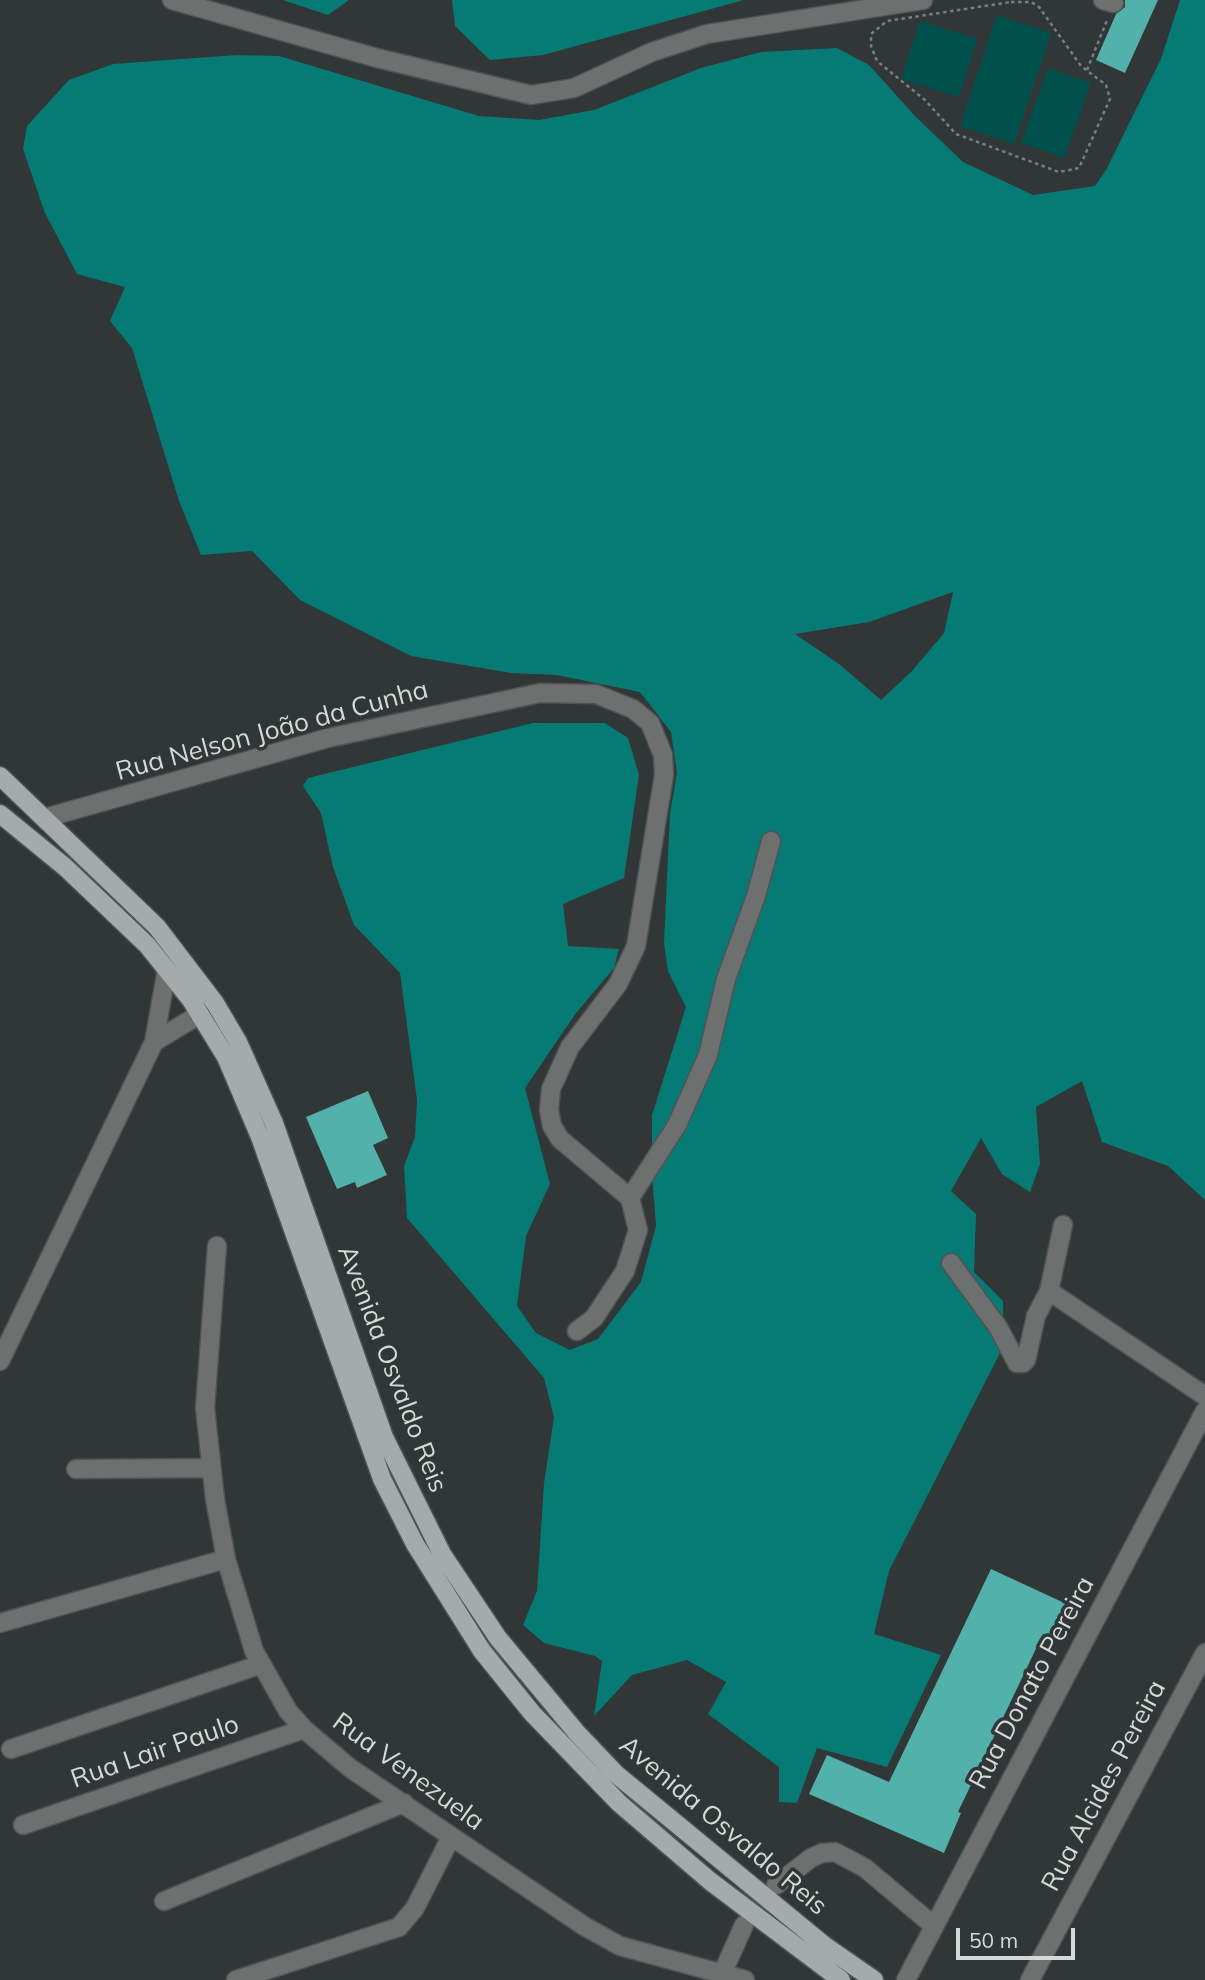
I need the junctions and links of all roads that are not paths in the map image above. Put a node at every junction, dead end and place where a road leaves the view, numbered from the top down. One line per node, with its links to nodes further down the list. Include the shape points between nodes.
1 (172, 0): 2 (street, via 377,58 531,94 574,88 652,52 707,34)
2 (923, 0)
3 (0, 776): 5 (main road, Avenida Osvaldo Reis)
4 (0, 814): 7 (main road, Avenida Osvaldo Reis, via 65,867)
5 (45, 818): 10 (street, Rua Nelson João da Cunha, via 328,738 508,699 575,692 596,694 633,709 650,723 663,755 664,775 642,925 628,968 561,1064 549,1110 560,1139); 38 (main road, Avenida Osvaldo Reis, via 157,927 215,1003 238,1042 274,1123 384,1437 422,1519 481,1614 616,1774 825,1946)
6 (771, 841): 10 (street, via 726,979 708,1055 677,1125)
7 (167, 969): 8 (main road, Avenida Osvaldo Reis); 9 (street)
8 (200, 1014): 9 (street); 37 (main road, Avenida Osvaldo Reis, via 252,1114 382,1479 461,1620 531,1713 619,1802 710,1881)
9 (153, 1042): 16 (street)
10 (630, 1198): 15 (street, via 638,1230 625,1271 594,1318)
11 (1063, 1225): 14 (street)
12 (217, 1246): 19 (street, Rua Venezuela, via 205,1408)
13 (951, 1263): 14 (street, via 998,1327 1017,1363 1026,1360 1036,1316)
14 (1049, 1291): 17 (street)
15 (577, 1332)
16 (0, 1361)
17 (1205, 1396)
18 (1205, 1411): 33 (street, Rua Donato Pereira)
19 (211, 1468): 20 (street); 21 (street, Rua Venezuela)
20 (76, 1469)
21 (226, 1559): 22 (street); 24 (street, Rua Venezuela)
22 (0, 1623)
23 (1205, 1653): 40 (street, Rua Alcides Pereira)
24 (259, 1665): 25 (street, Rua Venezuela); 26 (street)
25 (304, 1729): 27 (street, Rua Venezuela, via 350,1768); 28 (street, Rua Lair Paulo)
26 (11, 1749)
27 (404, 1803): 29 (street, Rua Venezuela); 31 (street)
28 (23, 1825)
29 (451, 1837): 34 (street, Rua Venezuela, via 604,1938); 35 (street, via 415,1908 399,1927)
30 (776, 1885): 33 (street, via 811,1858 835,1852 865,1868)
31 (164, 1901)
32 (744, 1925): 34 (street)
33 (934, 1926): 39 (street, Rua Donato Pereira)
34 (722, 1974): 36 (street, Rua Venezuela)
35 (236, 1980)
36 (745, 1980)
37 (841, 1980)
38 (874, 1980)
39 (906, 1980)
40 (1030, 1980)

